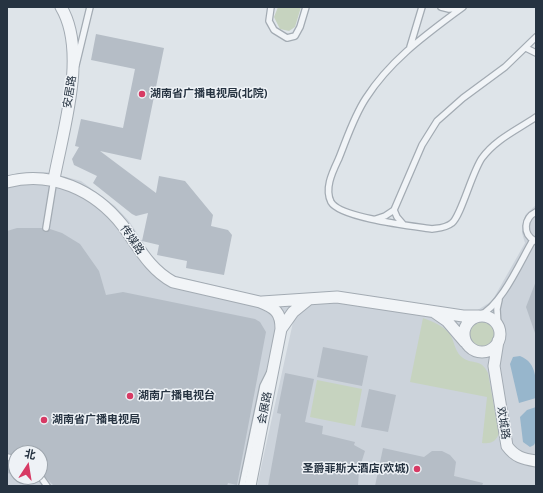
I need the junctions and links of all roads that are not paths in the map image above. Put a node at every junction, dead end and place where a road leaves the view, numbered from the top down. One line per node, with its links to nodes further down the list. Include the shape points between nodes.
1 (61, 7): 12 (street, 安居路, via 73,43)
2 (90, 7): 12 (lane)
3 (271, 7): 4 (lane, via 269,21 274,30 287,38 295,36)
4 (306, 7)
5 (422, 7): 9 (lane)
6 (441, 7): 7 (lane)
7 (463, 7): 9 (lane)
8 (536, 37): 10 (lane)
9 (410, 48): 18 (lane, via 387,70 366,98 331,177 328,191 331,202 339,210)
10 (526, 48): 11 (lane); 16 (lane, via 437,120 422,145)
11 (536, 53)
12 (73, 80): 14 (street, 安居路)
13 (536, 117): 19 (lane, via 496,142 482,159 470,181 454,222 443,228 432,229)
14 (54, 179): 15 (street, 传媒路, via 32,178); 20 (lane); 24 (street, 传媒路, via 89,195 112,213 162,277 172,282)
15 (7, 182)
16 (394, 210): 18 (lane); 19 (lane)
17 (536, 212): 21 (lane, via 530,215 526,225 528,236)
18 (375, 219): 19 (lane)
19 (403, 224)
20 (46, 228)
21 (534, 241): 22 (lane)
22 (500, 296): 26 (lane, via 486,313); 27 (lane, via 497,309)
23 (309, 299): 24 (street); 25 (street, via 350,298); 28 (street, via 293,312)
24 (260, 302): 28 (street, via 277,312 281,319)
25 (426, 309): 26 (street, via 463,316); 30 (street, via 448,321)
26 (479, 316): 27 (street, via 490,318); 30 (street, via 466,325 464,335)
27 (498, 327): 29 (street)
28 (281, 329): 32 (street, 会展路)
29 (498, 341): 30 (street, via 486,351); 31 (street, 欢城路)
30 (472, 348): 31 (street)
31 (494, 366): 33 (street, 欢城路, via 507,446 522,459)
32 (273, 367): 34 (lane, via 263,386); 35 (street, 会展路)
33 (536, 462)
34 (242, 486)
35 (250, 486)

